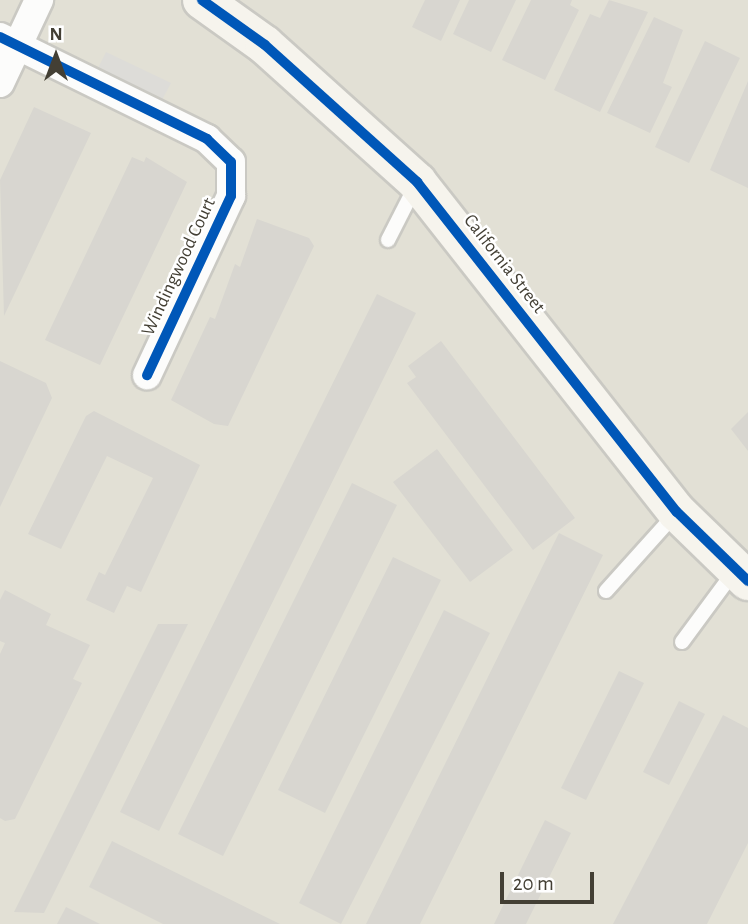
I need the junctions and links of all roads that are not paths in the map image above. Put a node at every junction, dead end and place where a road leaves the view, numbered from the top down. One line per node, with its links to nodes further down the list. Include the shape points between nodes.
1 (39, 0): 3 (street)
2 (202, 0): 5 (main road, California Street, via 265,45)
3 (9, 41): 4 (street); 7 (street, Windingwood Court, via 207,139 231,162 231,196)
4 (0, 83)
5 (417, 182): 6 (lane); 8 (main road, California Street)
6 (388, 240)
7 (147, 375)
8 (677, 512): 9 (main road, California Street); 10 (lane)
9 (742, 575): 11 (lane)
10 (606, 591)
11 (682, 642)

